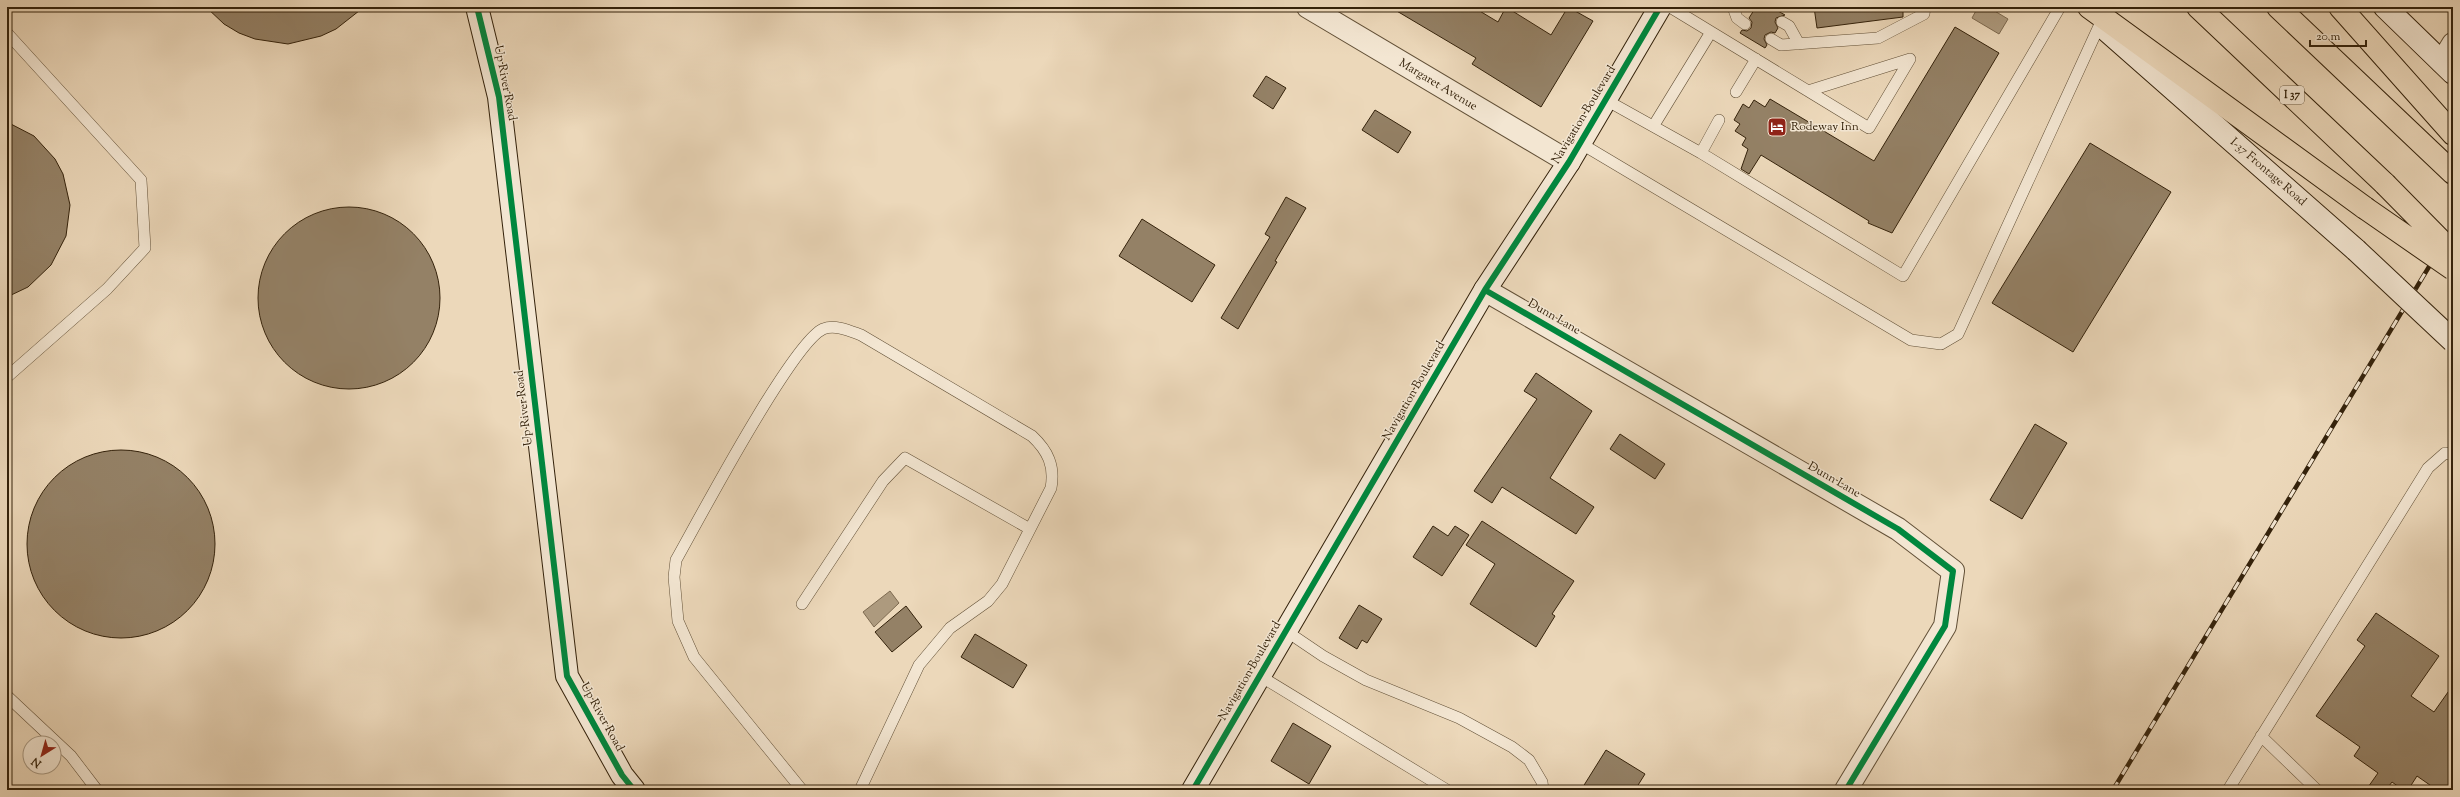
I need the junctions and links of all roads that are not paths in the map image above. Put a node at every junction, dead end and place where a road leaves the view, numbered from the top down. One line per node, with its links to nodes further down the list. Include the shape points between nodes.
1 (477, 7): 46 (street, Up River Road, via 499,97 567,676 622,775)
2 (1308, 7): 31 (street, Margaret Avenue)
3 (1660, 7): 25 (street, Navigation Boulevard)
4 (1670, 7): 16 (lane)
5 (1733, 7): 15 (lane, via 1737,18)
6 (1925, 7): 19 (lane, via 1924,14 1878,38)
7 (2060, 7): 30 (lane, via 1903,276)
8 (2080, 7): 13 (street, I-37 Frontage Road)
9 (2198, 7): 33 (highway, I 37, bridge, via 2385,184)
10 (2278, 7): 32 (highway)
11 (2340, 7): 28 (highway)
12 (2385, 7): 22 (street)
13 (2094, 16): 29 (lane, via 1958,334 1941,344 1912,340); 34 (highway, bridge); 36 (street, I-37 Frontage Road, bridge, via 2356,250)
14 (1782, 22): 19 (lane, via 1789,26)
15 (1745, 24)
16 (1711, 32): 21 (lane); 27 (lane)
17 (7, 33): 37 (lane, via 141,180 145,248 107,289)
18 (1771, 39): 19 (lane, via 1781,45)
19 (1799, 44)
20 (2453, 44): 22 (street)
21 (1756, 60): 23 (lane); 24 (lane)
22 (2447, 68)
23 (1808, 91): 23 (lane, via 1869,128 1910,60 1815,89)
24 (1736, 92)
25 (1606, 100): 27 (lane); 29 (street, Navigation Boulevard)
26 (1720, 120): 30 (lane)
27 (1654, 125): 30 (lane)
28 (2446, 127)
29 (1580, 143): 31 (street, Navigation Boulevard)
30 (1701, 153)
31 (1569, 162): 35 (street, Navigation Boulevard)
32 (2453, 173)
33 (2453, 253)
34 (2453, 269)
35 (1485, 290): 41 (street, Navigation Boulevard); 52 (street, Dunn Lane, via 1898,529 1953,571 1945,626)
36 (2453, 341)
37 (7, 377)
38 (2453, 454): 44 (lane, via 2445,453 2428,468)
39 (1030, 528): 40 (lane, via 904,458 883,481); 47 (lane, via 1051,488 1054,474 1042,446 1032,436 861,335 839,328 823,329 806,343 780,380 676,560 674,577 678,621 694,656); 48 (lane, via 1002,584 988,601 950,628 919,665)
40 (802, 604)
41 (1286, 631): 42 (street, Navigation Boulevard); 51 (lane, via 1366,680 1459,718 1512,747 1529,760 1542,782)
42 (1260, 676): 49 (street, Navigation Boulevard); 50 (lane)
43 (7, 696): 45 (lane, via 71,756)
44 (2261, 736): 53 (lane); 54 (lane)
45 (97, 790)
46 (634, 790)
47 (802, 790)
48 (860, 790)
49 (1193, 790)
50 (1447, 790)
51 (1543, 790)
52 (1846, 790)
53 (2228, 790)
54 (2317, 790)

